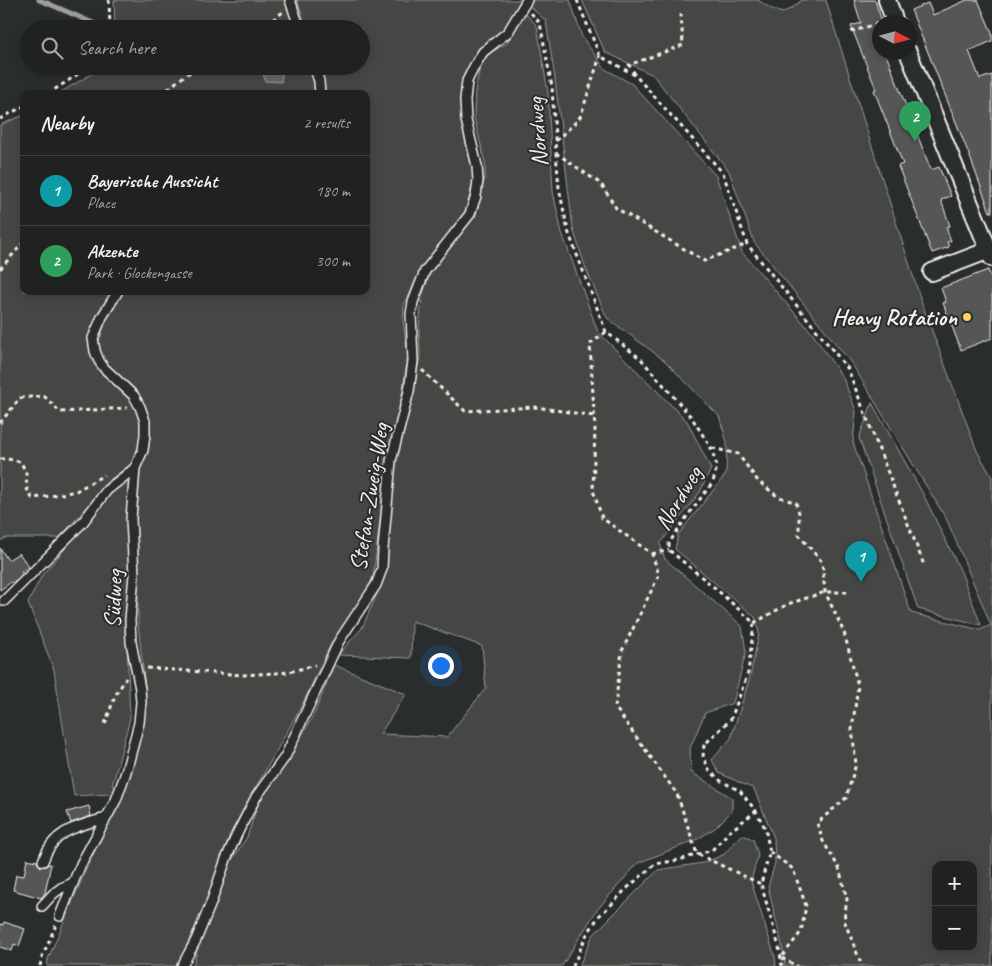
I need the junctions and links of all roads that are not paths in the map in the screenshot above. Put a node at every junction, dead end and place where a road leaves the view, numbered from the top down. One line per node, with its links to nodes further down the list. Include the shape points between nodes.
1 (887, 0): 4 (street)
2 (290, 3): 5 (lane)
3 (526, 3): 19 (lane, Stefan-Zweig-Weg, via 508,32 484,52 467,81 466,120 477,166 476,196 470,214 425,271 417,290 411,314 413,361 409,391 391,461 382,569 376,585 340,641 285,757 256,797 238,832 196,940)
4 (892, 15)
5 (297, 20)
6 (911, 60): 9 (street)
7 (317, 75): 8 (lane)
8 (320, 90)
9 (991, 252): 10 (street)
10 (932, 272)
11 (116, 295): 12 (lane, Südweg, via 93,338 95,351 104,368 134,396 140,407 145,435)
12 (135, 468): 13 (lane, via 107,490 83,522); 14 (lane, Südweg, via 130,620 141,702 126,772)
13 (4, 601)
14 (106, 818): 15 (lane, via 59,836 50,844); 16 (lane, Südweg)
15 (44, 861)
16 (73, 883): 17 (lane, via 61,888); 18 (lane, Südweg)
17 (42, 906)
18 (60, 916)
19 (182, 966)

